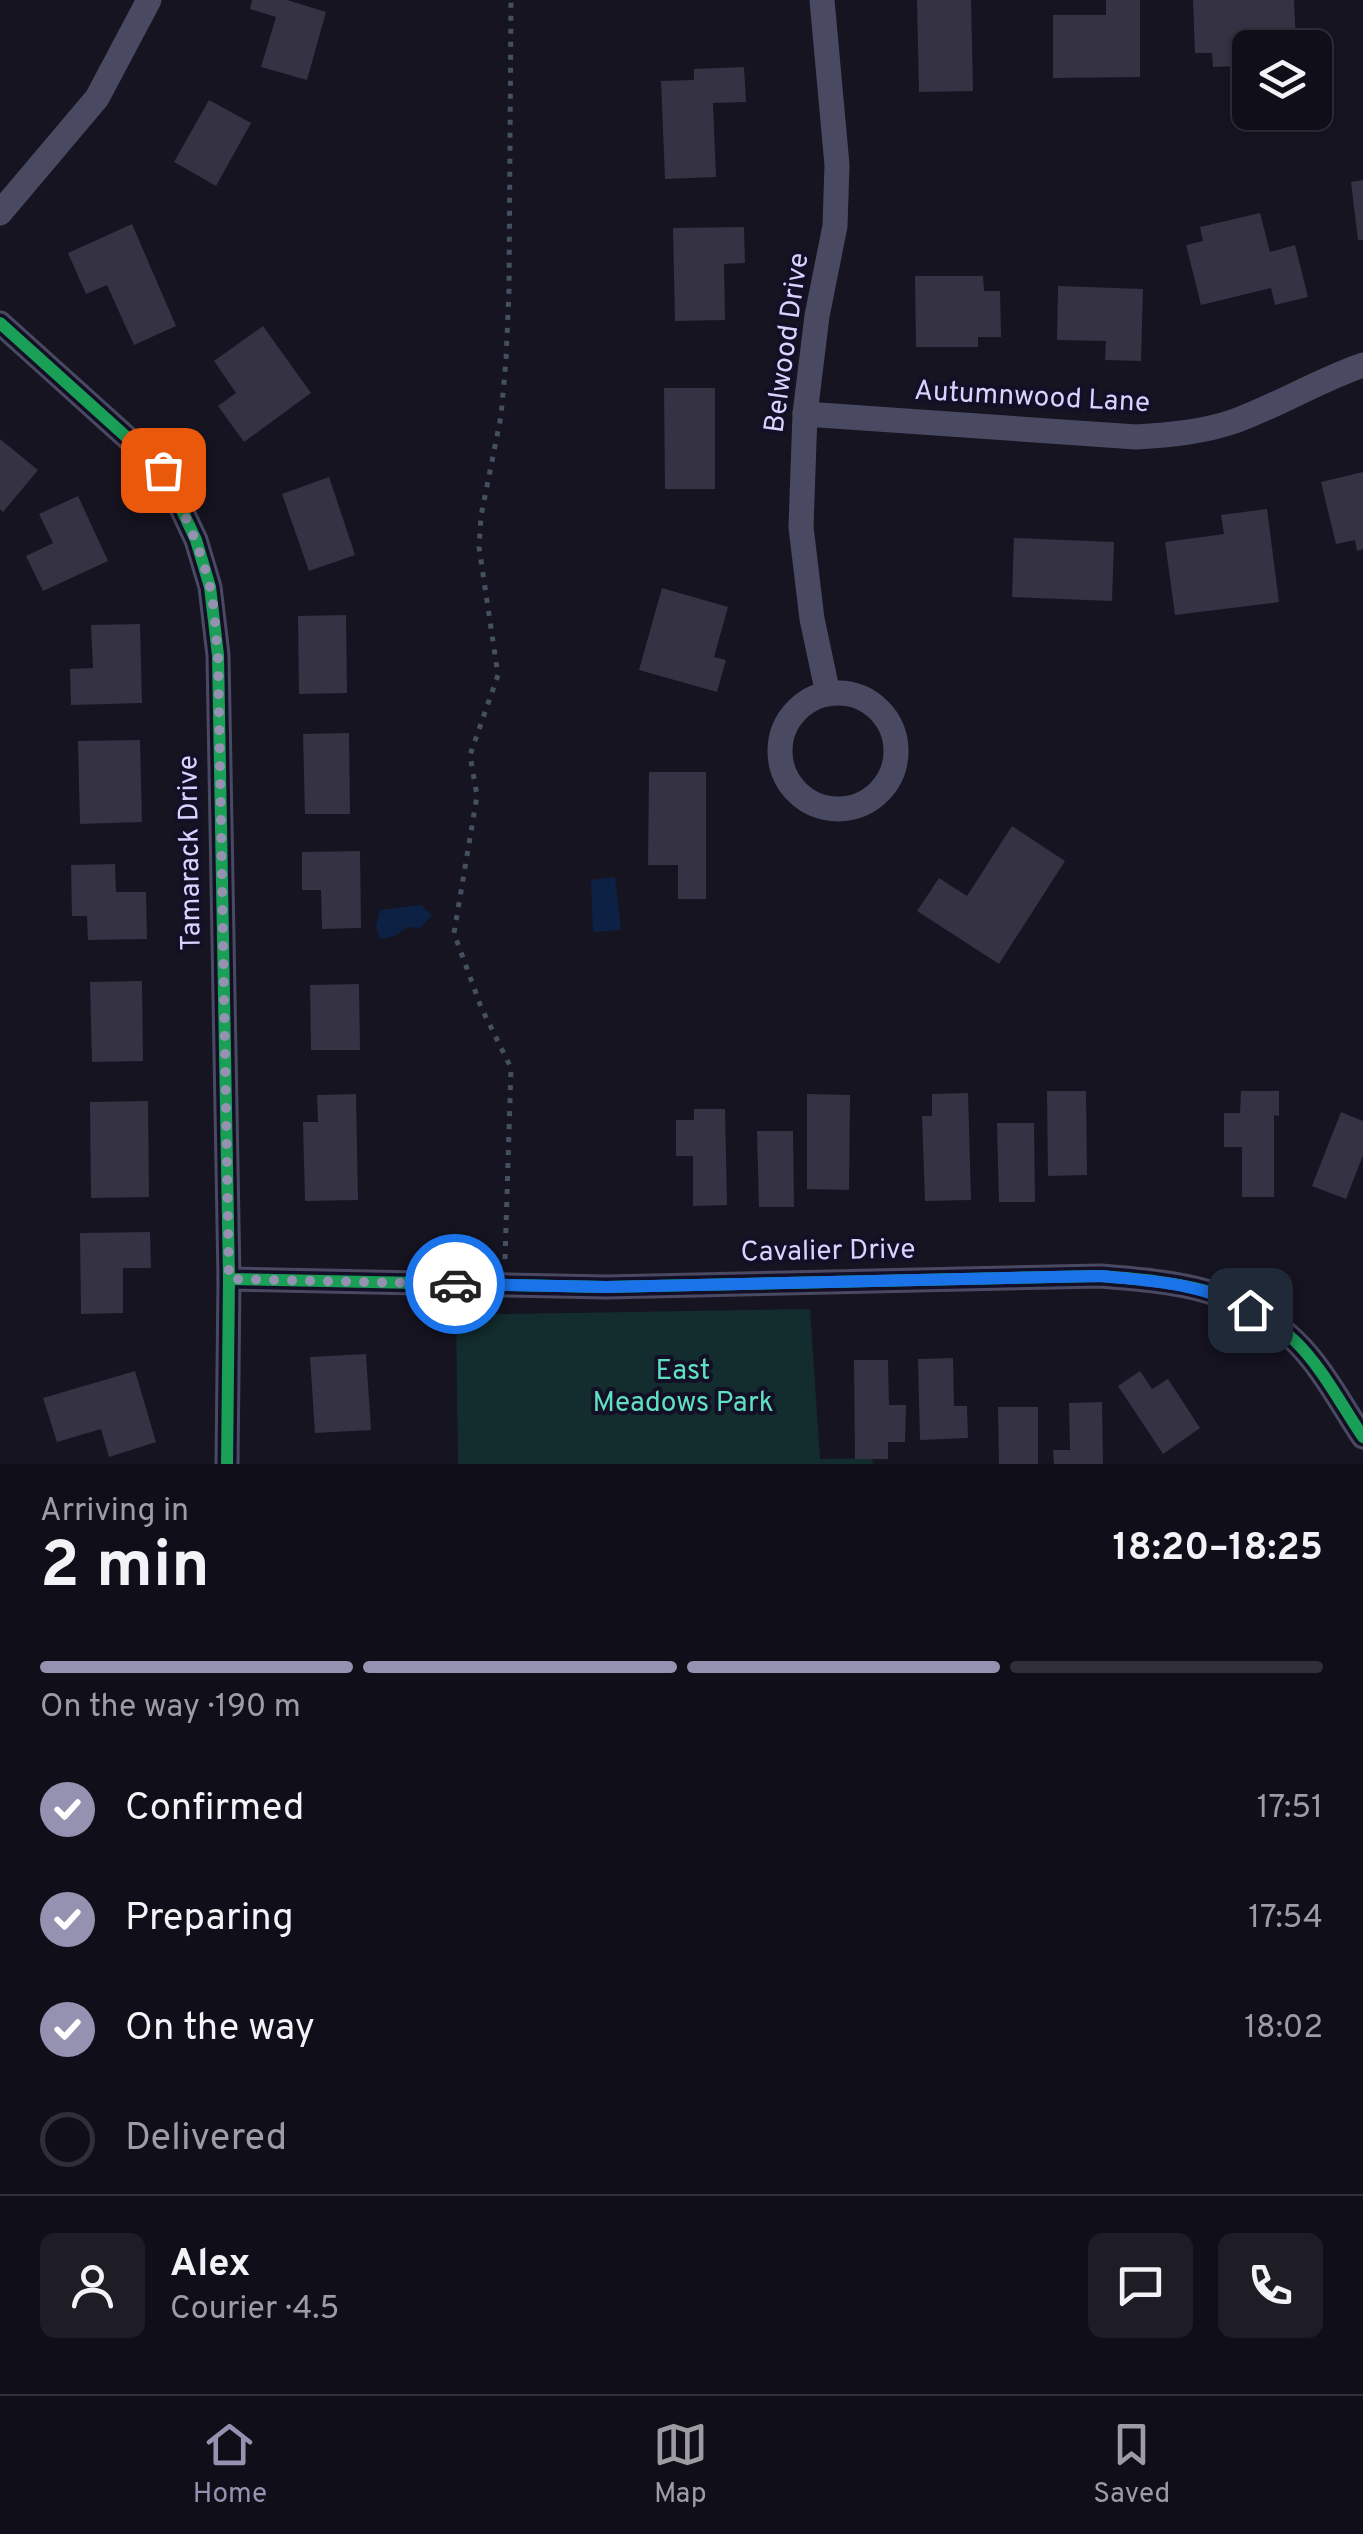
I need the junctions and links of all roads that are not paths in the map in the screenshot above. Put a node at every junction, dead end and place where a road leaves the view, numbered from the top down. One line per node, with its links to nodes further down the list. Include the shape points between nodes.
1 (149, 0): 3 (street, via 97,98)
2 (822, 0): 6 (street, Belwood Drive, via 838,165)
3 (0, 213)
4 (0, 322): 8 (street, Tamarack Drive, via 163,470 210,587 218,655)
5 (1363, 365): 6 (street, Autumnwood Lane, via 1236,420 1186,433 1136,437)
6 (805, 414): 7 (street, Belwood Drive, via 802,526)
7 (828, 694): 7 (street, via 790,718 780,762 804,799 848,809 885,785 895,741 871,704)
8 (229, 1279): 9 (street, Cavalier Drive, via 606,1287 1100,1276 1180,1282 1228,1298 1297,1343); 10 (street, Tamarack Drive)
9 (1363, 1436)
10 (227, 1464)

